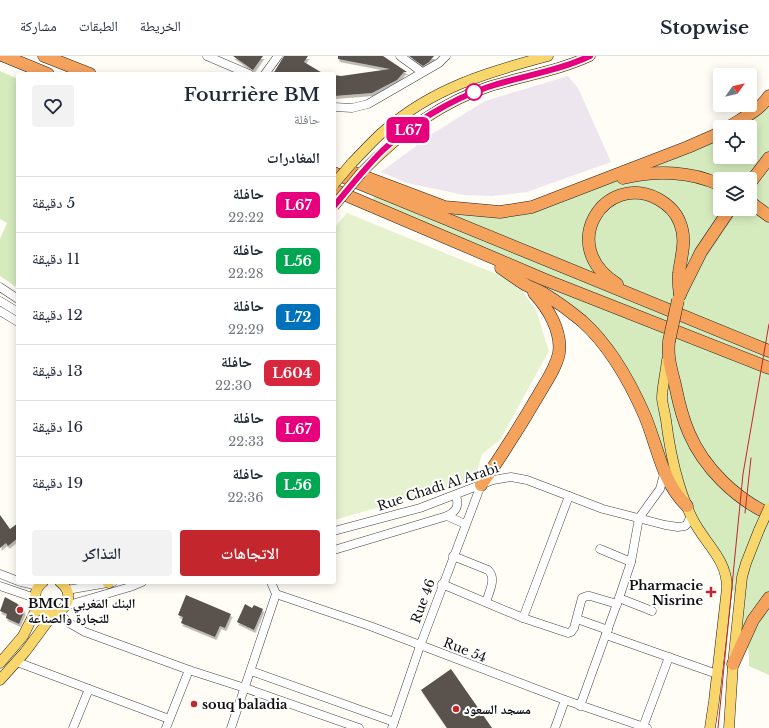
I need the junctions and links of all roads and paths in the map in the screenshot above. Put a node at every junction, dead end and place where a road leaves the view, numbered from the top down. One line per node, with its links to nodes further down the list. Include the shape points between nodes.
1 (4, 56): 9 (highway)
2 (44, 56): 10 (highway)
3 (207, 56): 11 (street)
4 (278, 56): 12 (street)
5 (446, 56): 13 (street, via 438,64)
6 (548, 56): 22 (main road, bridge, via 490,72 439,94 386,130)
7 (590, 56): 26 (main road, bridge, via 488,87 455,101 394,142 362,172)
8 (403, 57): 13 (street)
9 (43, 72)
10 (85, 72)
11 (244, 72)
12 (266, 72)
13 (422, 72): 15 (street, via 368,104 352,108)
14 (769, 96): 16 (highway)
15 (336, 107)
16 (740, 120)
17 (713, 135): 25 (highway)
18 (769, 158): 21 (highway)
19 (336, 166): 25 (highway, via 445,207 500,212 532,207)
20 (336, 174): 35 (highway)
21 (757, 175)
22 (336, 182)
23 (713, 182): 25 (highway, via 683,174 650,173)
24 (336, 191): 30 (highway)
25 (575, 191)
26 (336, 204)
27 (757, 207): 29 (highway)
28 (725, 216): 33 (highway, via 701,252)
29 (769, 216)
30 (481, 254): 31 (highway); 42 (highway)
31 (528, 286): 43 (highway, via 543,293 576,317 607,349 629,384 644,415); 44 (highway, via 542,301 551,317 558,337 559,353 553,370 534,403)
32 (0, 288): 34 (street)
33 (679, 297): 35 (highway, via 678,275 684,243 680,222 661,200 650,195 629,193 617,197 600,209 591,226 588,241 591,256 600,270 609,279); 41 (highway, bridge)
34 (16, 298)
35 (644, 300): 40 (highway)
36 (0, 301): 38 (street)
37 (0, 311): 39 (street)
38 (16, 311)
39 (16, 321)
40 (769, 351)
41 (668, 354): 48 (main road, via 662,399 668,440); 49 (highway, via 683,419 697,449 731,490 746,502)
42 (769, 368)
43 (664, 474): 48 (highway, via 675,494); 51 (street, via 660,489)
44 (481, 485): 45 (street, Rue Chadi Al Arabi); 46 (street, Rue Chadi Al Arabi, via 502,478 520,478); 52 (street, Rue 46)
45 (456, 495): 50 (street, via 456,509); 53 (street, Rue Chadi Al Arabi, via 420,508)
46 (569, 496): 51 (street, Rue Chadi Al Arabi, via 603,510); 74 (street)
47 (769, 508): 81 (main road, bridge, via 742,576)
48 (689, 511): 51 (street, Rue Chadi Al Arabi, via 687,524 678,527); 84 (main road, via 719,558 727,580)
49 (769, 514)
50 (447, 516): 52 (street); 54 (street)
51 (639, 518): 57 (street)
52 (465, 524): 56 (street, Rue 46)
53 (336, 530)
54 (336, 549)
55 (600, 549): 57 (street)
56 (453, 556): 64 (street, Rue 46); 71 (street, via 491,573 493,580)
57 (630, 562): 69 (street)
58 (0, 574): 59 (street)
59 (16, 580)
60 (41, 584): 70 (main road, via 36,592)
61 (79, 584): 65 (street)
62 (137, 584): 72 (street)
63 (272, 584): 67 (street)
64 (442, 584): 71 (street); 77 (street, Rue 46)
65 (64, 585): 72 (main road, via 68,598)
66 (0, 586): 70 (street)
67 (276, 594): 77 (street, Rue 54); 83 (street)
68 (769, 598): 81 (highway, via 753,620)
69 (618, 601): 73 (street); 75 (street, via 585,597 581,600); 76 (street)
70 (36, 602): 72 (main road, via 45,612); 80 (main road, via 23,636)
71 (486, 602): 74 (street)
72 (59, 610): 79 (main road); 82 (street, via 68,623 85,632)
73 (652, 611)
74 (523, 618): 75 (street, via 568,634 574,628)
75 (577, 619): 76 (street)
76 (607, 632): 78 (street); 89 (street)
77 (420, 646): 88 (street, Rue 54); 91 (street, Rue 46)
78 (669, 657): 84 (street); 92 (street)
79 (17, 662): 85 (main road); 87 (street)
80 (0, 664)
81 (733, 664): 99 (main road)
82 (189, 670): 86 (street); 90 (street)
83 (251, 671): 86 (street); 91 (street)
84 (717, 674): 98 (main road)
85 (0, 680)
86 (245, 688): 95 (street); 96 (street)
87 (89, 689): 90 (street); 93 (street)
88 (565, 700): 89 (street, Rue 54); 97 (street)
89 (580, 706): 92 (street, Rue 54)
90 (169, 719): 94 (street)
91 (393, 725)
92 (645, 727)
93 (73, 728)
94 (166, 728)
95 (231, 728)
96 (359, 728)
97 (555, 728)
98 (710, 728)
99 (729, 728)

